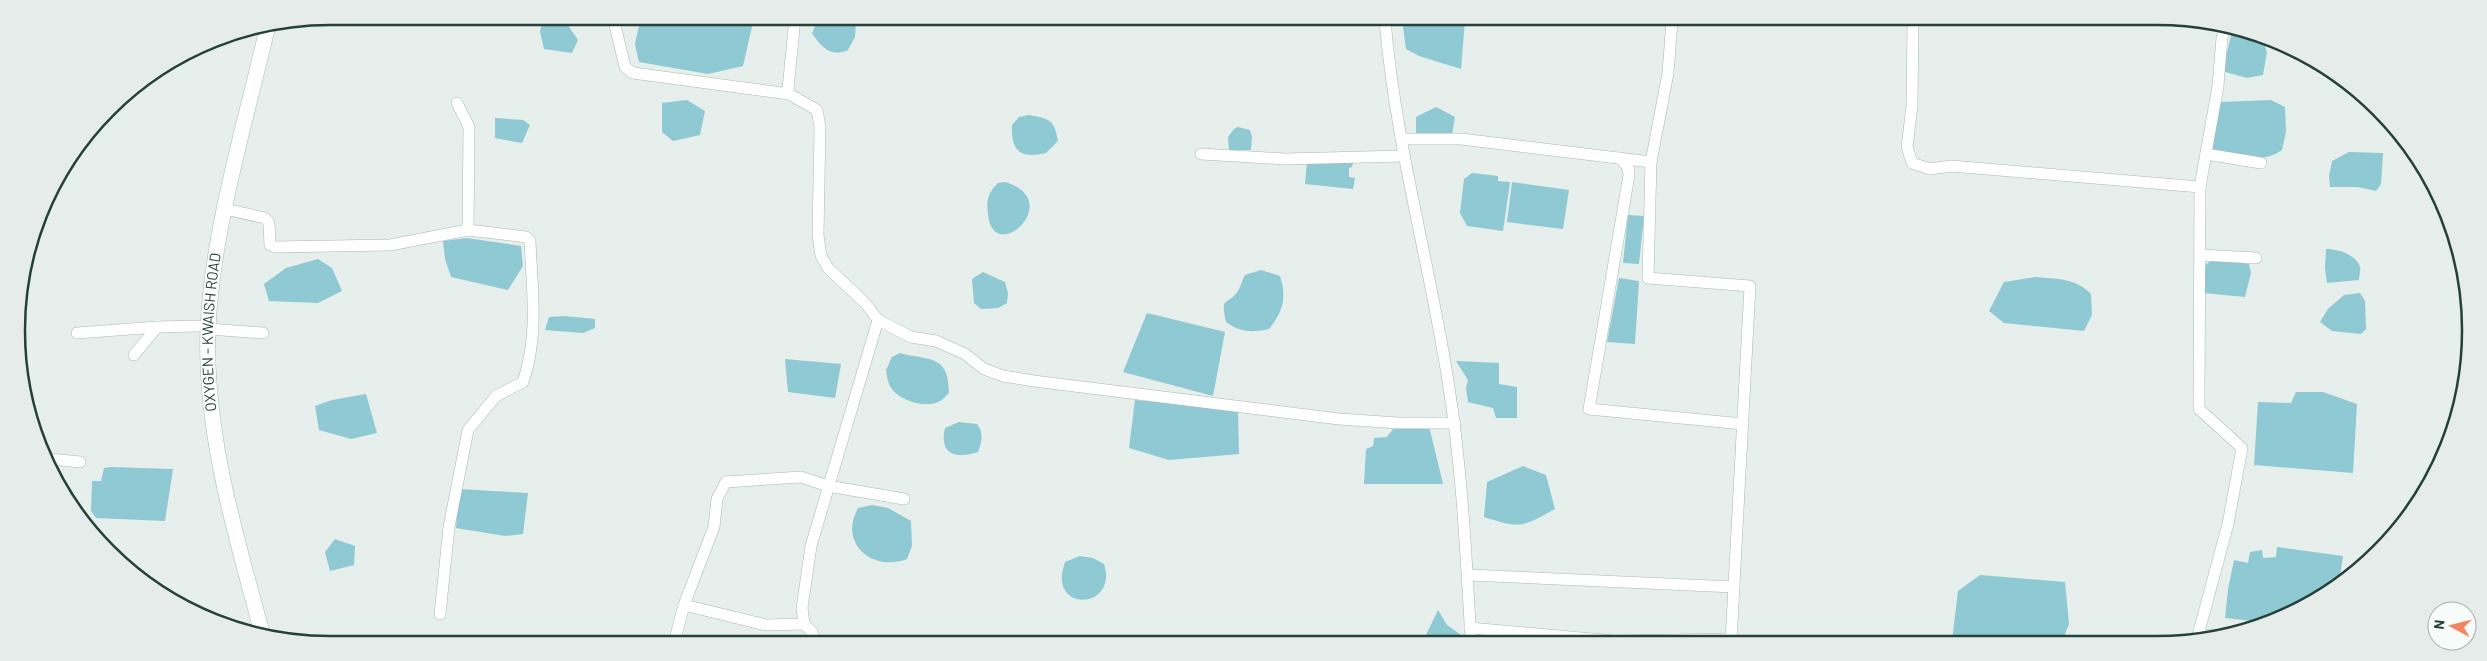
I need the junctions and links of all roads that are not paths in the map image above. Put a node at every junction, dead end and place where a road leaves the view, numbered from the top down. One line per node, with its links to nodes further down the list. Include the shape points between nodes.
1 (615, 25): 9 (street, via 625,67 633,73)
2 (794, 25): 9 (street)
3 (1385, 25): 11 (street, via 1390,79)
4 (1672, 25): 16 (street, via 1668,73)
5 (1914, 25): 18 (street, via 1912,106 1907,147 1912,163 1930,169 1951,166)
6 (266, 32): 19 (main road, OXYGEN - KWAISH ROAD)
7 (2224, 33): 13 (street)
8 (255, 34): 25 (main road, OXYGEN - KWAISH ROAD, via 208,246)
9 (789, 94): 23 (street, via 817,110 820,127 818,235 821,256 828,268)
10 (457, 103): 20 (street, via 469,128)
11 (1401, 139): 14 (street); 15 (street, via 1461,139)
12 (1201, 154): 14 (street, via 1285,159)
13 (2206, 154): 17 (street); 18 (street)
14 (1403, 156): 29 (street)
15 (1620, 158): 16 (street); 30 (street, via 1628,167 1629,174 1588,409)
16 (1651, 162): 30 (street, via 1648,278 1750,286)
17 (2261, 163)
18 (2200, 187): 21 (street)
19 (225, 209): 20 (street, via 265,218 269,223 270,245 275,247 390,245); 25 (main road, OXYGEN - KWAISH ROAD)
20 (468, 230): 38 (street, via 526,236 530,242 533,331 523,382 496,396 468,430 449,527)
21 (2200, 255): 22 (street); 43 (street, via 2199,409 2242,448 2228,524)
22 (2256, 258)
23 (878, 320): 29 (street, via 911,336 936,341 966,354 984,369 1034,382 1339,419); 33 (street)
24 (157, 327): 25 (street); 26 (street); 28 (street)
25 (203, 328): 27 (street); 40 (main road, OXYGEN - KWAISH ROAD, via 198,362 206,436); 41 (main road, OXYGEN - KWAISH ROAD, via 222,480)
26 (77, 333)
27 (263, 333)
28 (134, 355)
29 (1455, 423): 35 (street)
30 (1744, 424): 36 (street)
31 (54, 459): 32 (street)
32 (80, 462)
33 (828, 486): 34 (street); 37 (street, via 800,477 726,482 717,499 714,527); 39 (street, via 811,546 802,608)
34 (904, 499)
35 (1469, 575): 36 (street); 42 (street)
36 (1734, 587): 48 (street)
37 (684, 605): 39 (street, via 766,625); 44 (street)
38 (440, 614)
39 (804, 624): 45 (street)
40 (250, 626)
41 (261, 628)
42 (1470, 628): 46 (street); 47 (street)
43 (2198, 633)
44 (676, 636)
45 (814, 636)
46 (1471, 636)
47 (1559, 636)
48 (1731, 636)

